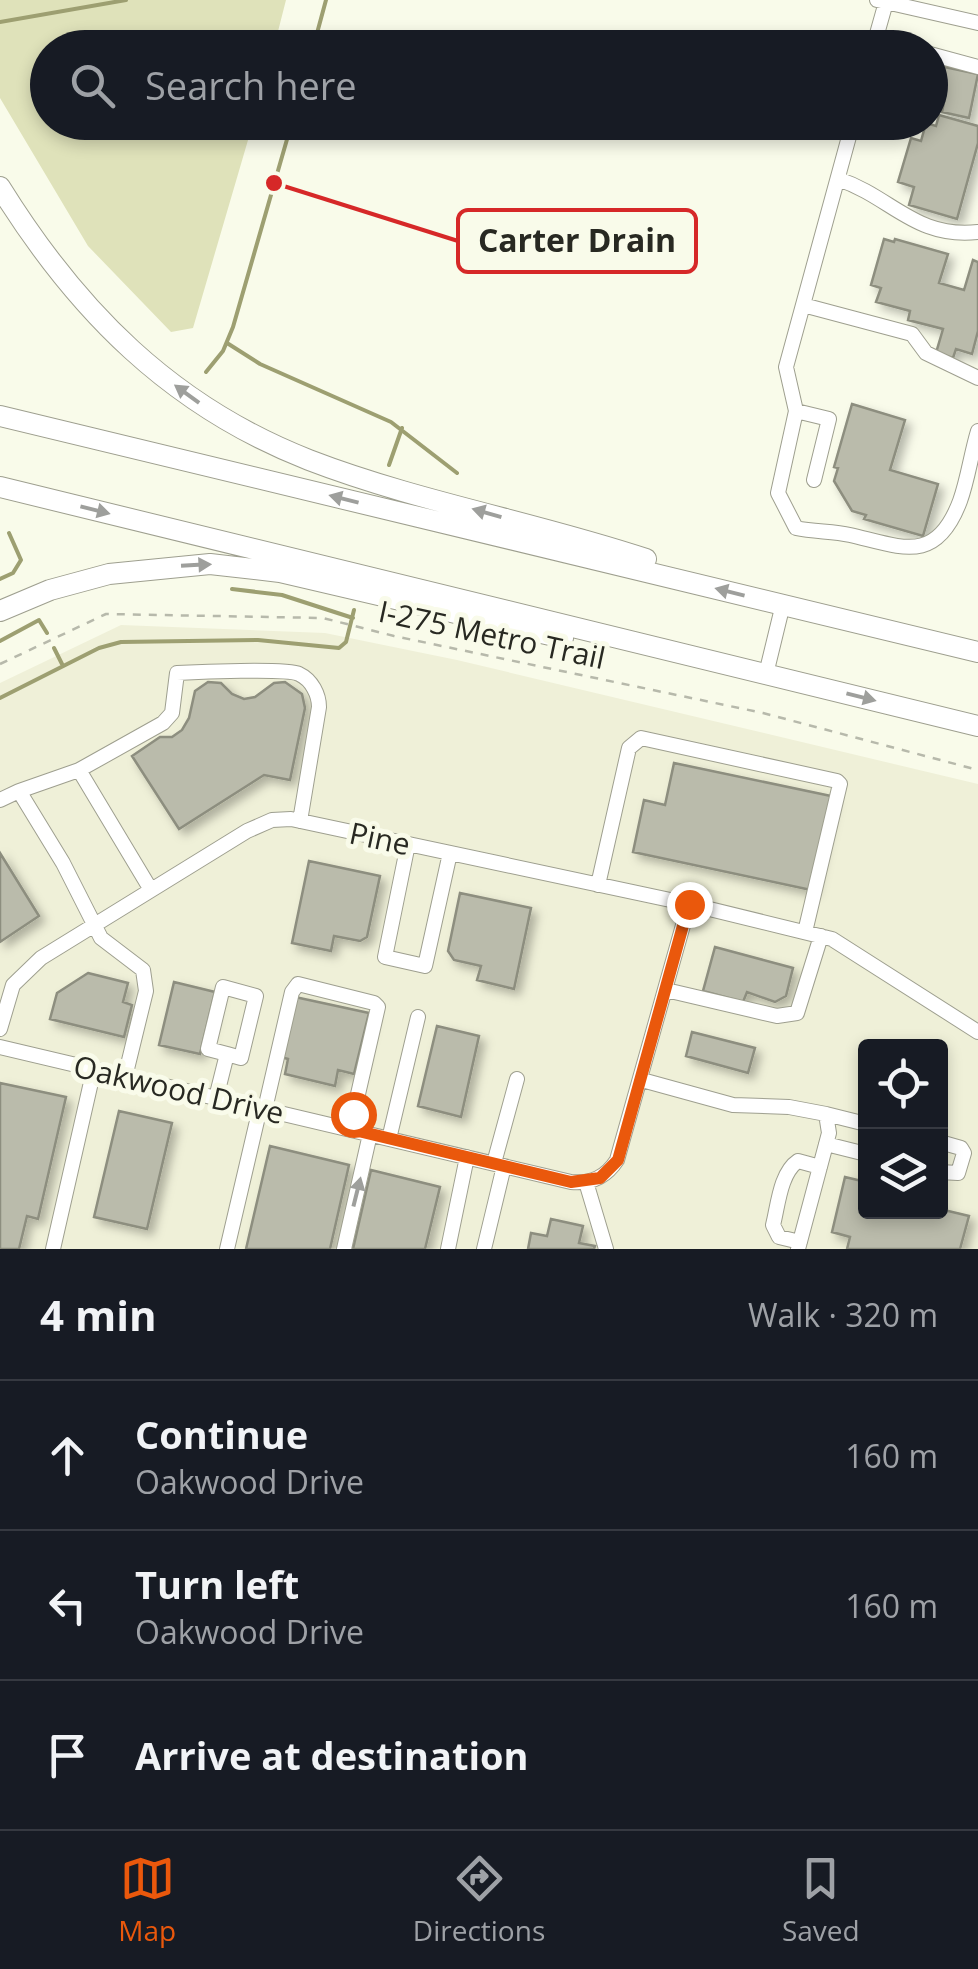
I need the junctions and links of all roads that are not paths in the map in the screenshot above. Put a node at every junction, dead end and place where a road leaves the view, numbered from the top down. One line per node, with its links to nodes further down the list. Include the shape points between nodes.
1 (881, 1): 2 (street); 3 (street)
2 (978, 23)
3 (876, 30)
4 (948, 59): 5 (street)
5 (978, 67)
6 (848, 140): 7 (street)
7 (838, 178): 9 (street, via 916,224); 10 (street)
8 (0, 187): 17 (highway, one-way to 8, via 612,548 309,460 200,404 100,322 62,280)
9 (978, 232)
10 (804, 304): 11 (street, via 912,334 926,354); 12 (street, via 786,367)
11 (978, 378)
12 (796, 411): 14 (street, via 778,493 796,528 898,549 926,546 941,534 960,502); 15 (street, via 829,418)
13 (0, 416): 17 (highway, one-way to 13)
14 (978, 432)
15 (814, 480)
16 (0, 487): 21 (highway, one-way to 21)
17 (677, 578): 18 (highway, one-way to 17)
18 (783, 604): 20 (highway); 22 (street)
19 (0, 611): 21 (highway, one-way to 21, via 109,574 240,566 626,652)
20 (978, 652)
21 (694, 658): 22 (highway)
22 (766, 674): 23 (highway, one-way to 23)
23 (978, 726)
24 (79, 770): 25 (street); 27 (street, via 163,723 172,712 177,673 300,674 318,695 319,707); 31 (street)
25 (19, 791): 26 (street); 33 (street)
26 (0, 800)
27 (300, 820): 28 (street, Pine); 31 (street, Pine, via 261,824)
28 (408, 844): 29 (street, Pine); 29 (street, via 385,957 425,966)
29 (450, 853): 30 (street, Pine)
30 (598, 884): 32 (street, Pine); 34 (street, via 629,748 642,738 836,781)
31 (152, 890): 33 (street, Pine)
32 (689, 904): 34 (street, Pine); 35 (street)
33 (95, 925): 37 (street, Pine, via 18,978); 42 (street, via 101,938 143,970 146,991)
34 (819, 936): 35 (street, via 798,1013 777,1016); 38 (street, Pine)
35 (666, 990): 44 (street)
36 (418, 1017): 51 (street)
37 (0, 1028)
38 (978, 1032)
39 (0, 1047): 41 (street, Oakwood Drive)
40 (227, 1054): 40 (street, via 208,1049 223,987 256,996 241,1058); 45 (street)
41 (94, 1069): 42 (street, Oakwood Drive); 61 (street)
42 (126, 1076): 45 (street, Oakwood Drive)
43 (516, 1078): 56 (street)
44 (642, 1080): 47 (street, via 732,1105); 59 (street, via 618,1160)
45 (216, 1098): 46 (street, Oakwood Drive)
46 (262, 1109): 49 (street, Oakwood Drive); 49 (street, via 298,984 378,1007); 62 (street)
47 (826, 1114): 48 (street); 52 (street)
48 (858, 1122)
49 (350, 1129): 50 (street, Oakwood Drive)
50 (370, 1134): 51 (street, Oakwood Drive); 63 (street, one-way to 50)
51 (389, 1139): 55 (street, Oakwood Drive)
52 (826, 1144): 54 (street); 57 (street)
53 (948, 1144): 58 (street, via 964,1153 958,1173)
54 (858, 1152)
55 (467, 1157): 56 (street, Oakwood Drive); 64 (street)
56 (499, 1165): 59 (street, Oakwood Drive); 65 (street)
57 (820, 1167): 60 (street); 60 (street, via 798,1162 787,1174 773,1226)
58 (948, 1172)
59 (586, 1182): 66 (street)
60 (798, 1245)
61 (53, 1249)
62 (227, 1249)
63 (344, 1249)
64 (448, 1249)
65 (484, 1249)
66 (606, 1249)

